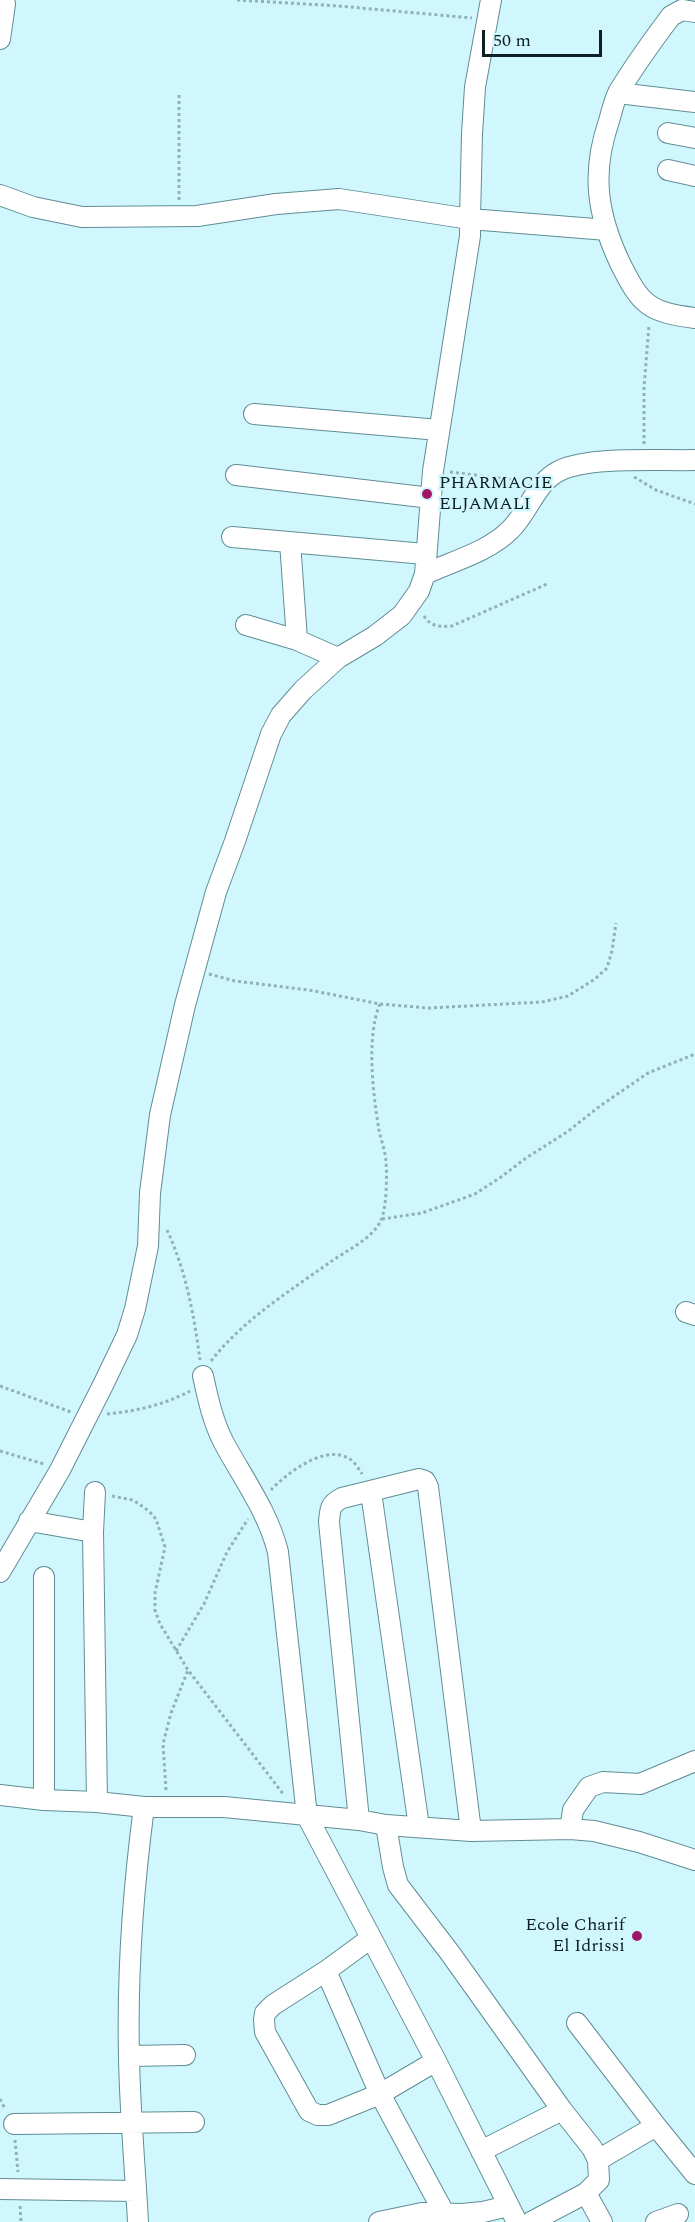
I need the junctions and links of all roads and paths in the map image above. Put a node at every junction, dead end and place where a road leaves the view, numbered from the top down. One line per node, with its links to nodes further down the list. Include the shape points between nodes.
1 (237, 0): 3 (path)
2 (5, 4): 5 (street)
3 (490, 9): 15 (street, via 475,87)
4 (695, 12): 6 (street, via 682,9 671,16)
5 (0, 39)
6 (618, 93): 8 (street); 16 (street, via 599,158 597,189)
7 (179, 94): 14 (path)
8 (695, 102)
9 (668, 133): 10 (street)
10 (695, 138)
11 (668, 170): 12 (street)
12 (695, 176)
13 (0, 195): 14 (street, via 33,207 82,217)
14 (178, 216): 15 (street, via 339,200)
15 (470, 219): 16 (street); 20 (street)
16 (607, 230): 17 (street, via 629,280)
17 (650, 307): 18 (street); 22 (path)
18 (695, 318)
19 (254, 414): 20 (street)
20 (439, 430): 24 (street)
21 (695, 460): 22 (street)
22 (644, 461): 23 (street)
23 (613, 462): 26 (street, via 570,467 558,471); 28 (path, via 656,490)
24 (433, 471): 26 (path); 27 (street)
25 (236, 475): 27 (street)
26 (543, 484): 31 (street, via 513,528 500,539)
27 (431, 498): 31 (street)
28 (695, 504)
29 (232, 537): 30 (street)
30 (290, 542): 31 (street); 35 (street)
31 (425, 564): 33 (street)
32 (547, 584): 33 (path, via 452,626 431,624)
33 (414, 599): 36 (street, via 402,615 375,636)
34 (246, 625): 35 (street)
35 (297, 640): 36 (street)
36 (338, 658): 38 (street, via 303,690 281,715 271,734 216,892)
37 (616, 922): 39 (path, via 607,968 568,996 542,1002 429,1008)
38 (194, 970): 39 (path, via 235,981); 45 (street, via 160,1115 148,1246 135,1309 118,1355)
39 (380, 1004): 41 (path, via 373,1051 379,1129 386,1161)
40 (695, 1054): 41 (path, via 648,1073 475,1194 423,1213)
41 (382, 1219): 43 (path, via 371,1234 225,1344)
42 (162, 1221): 43 (path, via 187,1287)
43 (202, 1376): 45 (path, via 190,1391 169,1402); 61 (street, via 212,1417 260,1504 278,1552)
44 (0, 1386): 45 (path)
45 (86, 1416): 47 (street)
46 (0, 1450): 47 (path)
47 (60, 1470): 50 (street)
48 (95, 1492): 51 (street); 54 (path, via 133,1500 156,1519 165,1547 155,1610)
49 (371, 1492): 62 (street, via 333,1502 329,1522); 64 (street); 66 (street, via 419,1479 425,1480 428,1487)
50 (29, 1521): 51 (street); 52 (street)
51 (93, 1532): 58 (street)
52 (0, 1572)
53 (44, 1577): 57 (street)
54 (188, 1670): 60 (path, via 164,1744); 61 (path)
55 (695, 1761): 65 (street, via 640,1784 603,1782 590,1788 573,1810)
56 (0, 1795): 57 (street)
57 (44, 1800): 58 (street)
58 (97, 1802): 59 (street)
59 (144, 1807): 60 (street); 72 (street, via 132,1916)
60 (167, 1807): 61 (street, via 224,1807)
61 (304, 1815): 62 (street); 68 (street)
62 (359, 1820): 63 (street)
63 (386, 1825): 64 (street); 76 (street, via 398,1886)
64 (419, 1827): 66 (street)
65 (570, 1829): 66 (street); 67 (street, via 639,1842)
66 (471, 1831)
67 (695, 1860)
68 (371, 1938): 69 (street); 73 (street)
69 (326, 1971): 74 (street); 74 (street, via 273,2005 266,2013 265,2032 309,2111 327,2115)
70 (578, 2023): 80 (street)
71 (185, 2055): 72 (street)
72 (129, 2056): 77 (street)
73 (436, 2061): 74 (street); 81 (street)
74 (380, 2094): 89 (street)
75 (0, 2099): 79 (path)
76 (562, 2110): 81 (street); 82 (street)
77 (132, 2122): 78 (street); 79 (street); 85 (street)
78 (194, 2122)
79 (14, 2124): 84 (path)
80 (656, 2127): 82 (street); 83 (street)
81 (481, 2151): 87 (street)
82 (598, 2160): 86 (street, via 599,2180)
83 (695, 2174)
84 (10, 2189): 85 (street); 90 (path)
85 (136, 2191): 91 (street)
86 (586, 2193): 93 (street); 94 (street)
87 (512, 2214): 89 (street, via 483,2212)
88 (678, 2214): 95 (street)
89 (447, 2217): 92 (street, via 422,2213)
90 (21, 2222)
91 (138, 2222)
92 (379, 2222)
93 (531, 2222)
94 (602, 2222)
95 (656, 2222)

